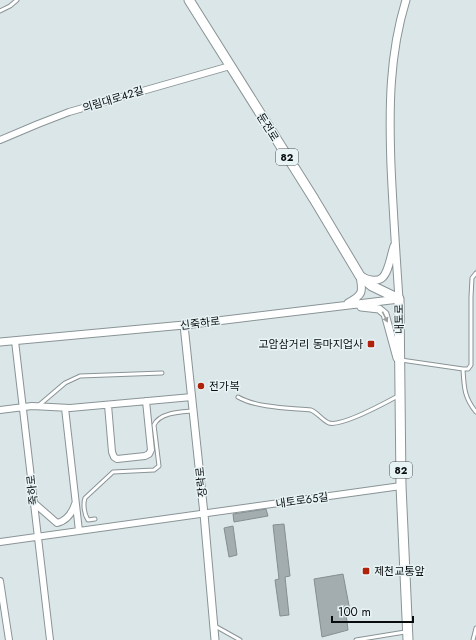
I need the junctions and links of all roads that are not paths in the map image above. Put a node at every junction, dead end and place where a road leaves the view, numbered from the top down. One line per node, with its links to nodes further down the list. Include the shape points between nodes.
1 (17, 0): 4 (lane)
2 (189, 0): 5 (main road, 둔전로 / 82)
3 (406, 0): 7 (street, 내토로, via 398,31 390,88)
4 (0, 11)
5 (230, 66): 6 (street, 의림대로42길, via 69,112); 9 (main road, 둔전로 / 82)
6 (0, 140)
7 (395, 242): 9 (street, via 383,278 372,282); 10 (street, 내토로)
8 (476, 273): 16 (lane, via 472,278 471,365 468,369)
9 (360, 276): 10 (main road, 둔전로 / 82, via 372,286); 11 (street, via 361,293)
10 (399, 299): 11 (street, 신죽하로); 15 (main road, 내토로 / 82)
11 (343, 306): 12 (street, 신죽하로); 15 (street, one-way to 15, via 382,310)
12 (184, 325): 13 (street, 신죽하로); 19 (street, 장락로)
13 (15, 341): 14 (street, 신죽하로); 24 (street, 죽하로)
14 (0, 342)
15 (400, 363): 16 (lane); 18 (main road, 내토로 / 82)
16 (463, 369): 28 (lane, via 466,397)
17 (162, 373): 23 (lane, via 80,376 65,383)
18 (400, 395): 20 (lane, via 340,423 329,423 311,410 267,406); 29 (main road, 내토로 / 82)
19 (192, 397): 21 (street); 27 (street, 장락로)
20 (238, 397)
21 (146, 401): 22 (street); 22 (street, via 151,450 146,456 117,459 114,457)
22 (108, 405): 25 (street)
23 (38, 406): 24 (street); 25 (street)
24 (23, 407): 26 (street); 30 (street, 죽하로)
25 (65, 408): 31 (street)
26 (0, 410)
27 (193, 411): 32 (street, 장락로); 33 (lane, via 167,415 156,421 154,425 158,468 113,472 85,498 86,517 88,520)
28 (476, 412)
29 (401, 486): 32 (street, 내토로65길); 40 (main road, 내토로 / 82)
30 (33, 502): 31 (street, via 56,523 63,522); 35 (street, 죽하로)
31 (76, 502): 34 (street)
32 (204, 514): 34 (street, 내토로65길); 38 (street, 장락로)
33 (95, 520)
34 (79, 531): 35 (street, 내토로65길)
35 (37, 536): 36 (street, 내토로65길); 42 (street, 죽하로)
36 (0, 542)
37 (0, 581): 41 (street)
38 (214, 626): 43 (street, 장락로); 44 (lane)
39 (476, 628): 46 (lane)
40 (408, 636): 45 (lane)
41 (8, 640)
42 (50, 640)
43 (215, 640)
44 (240, 640)
45 (356, 640)
46 (473, 640)

